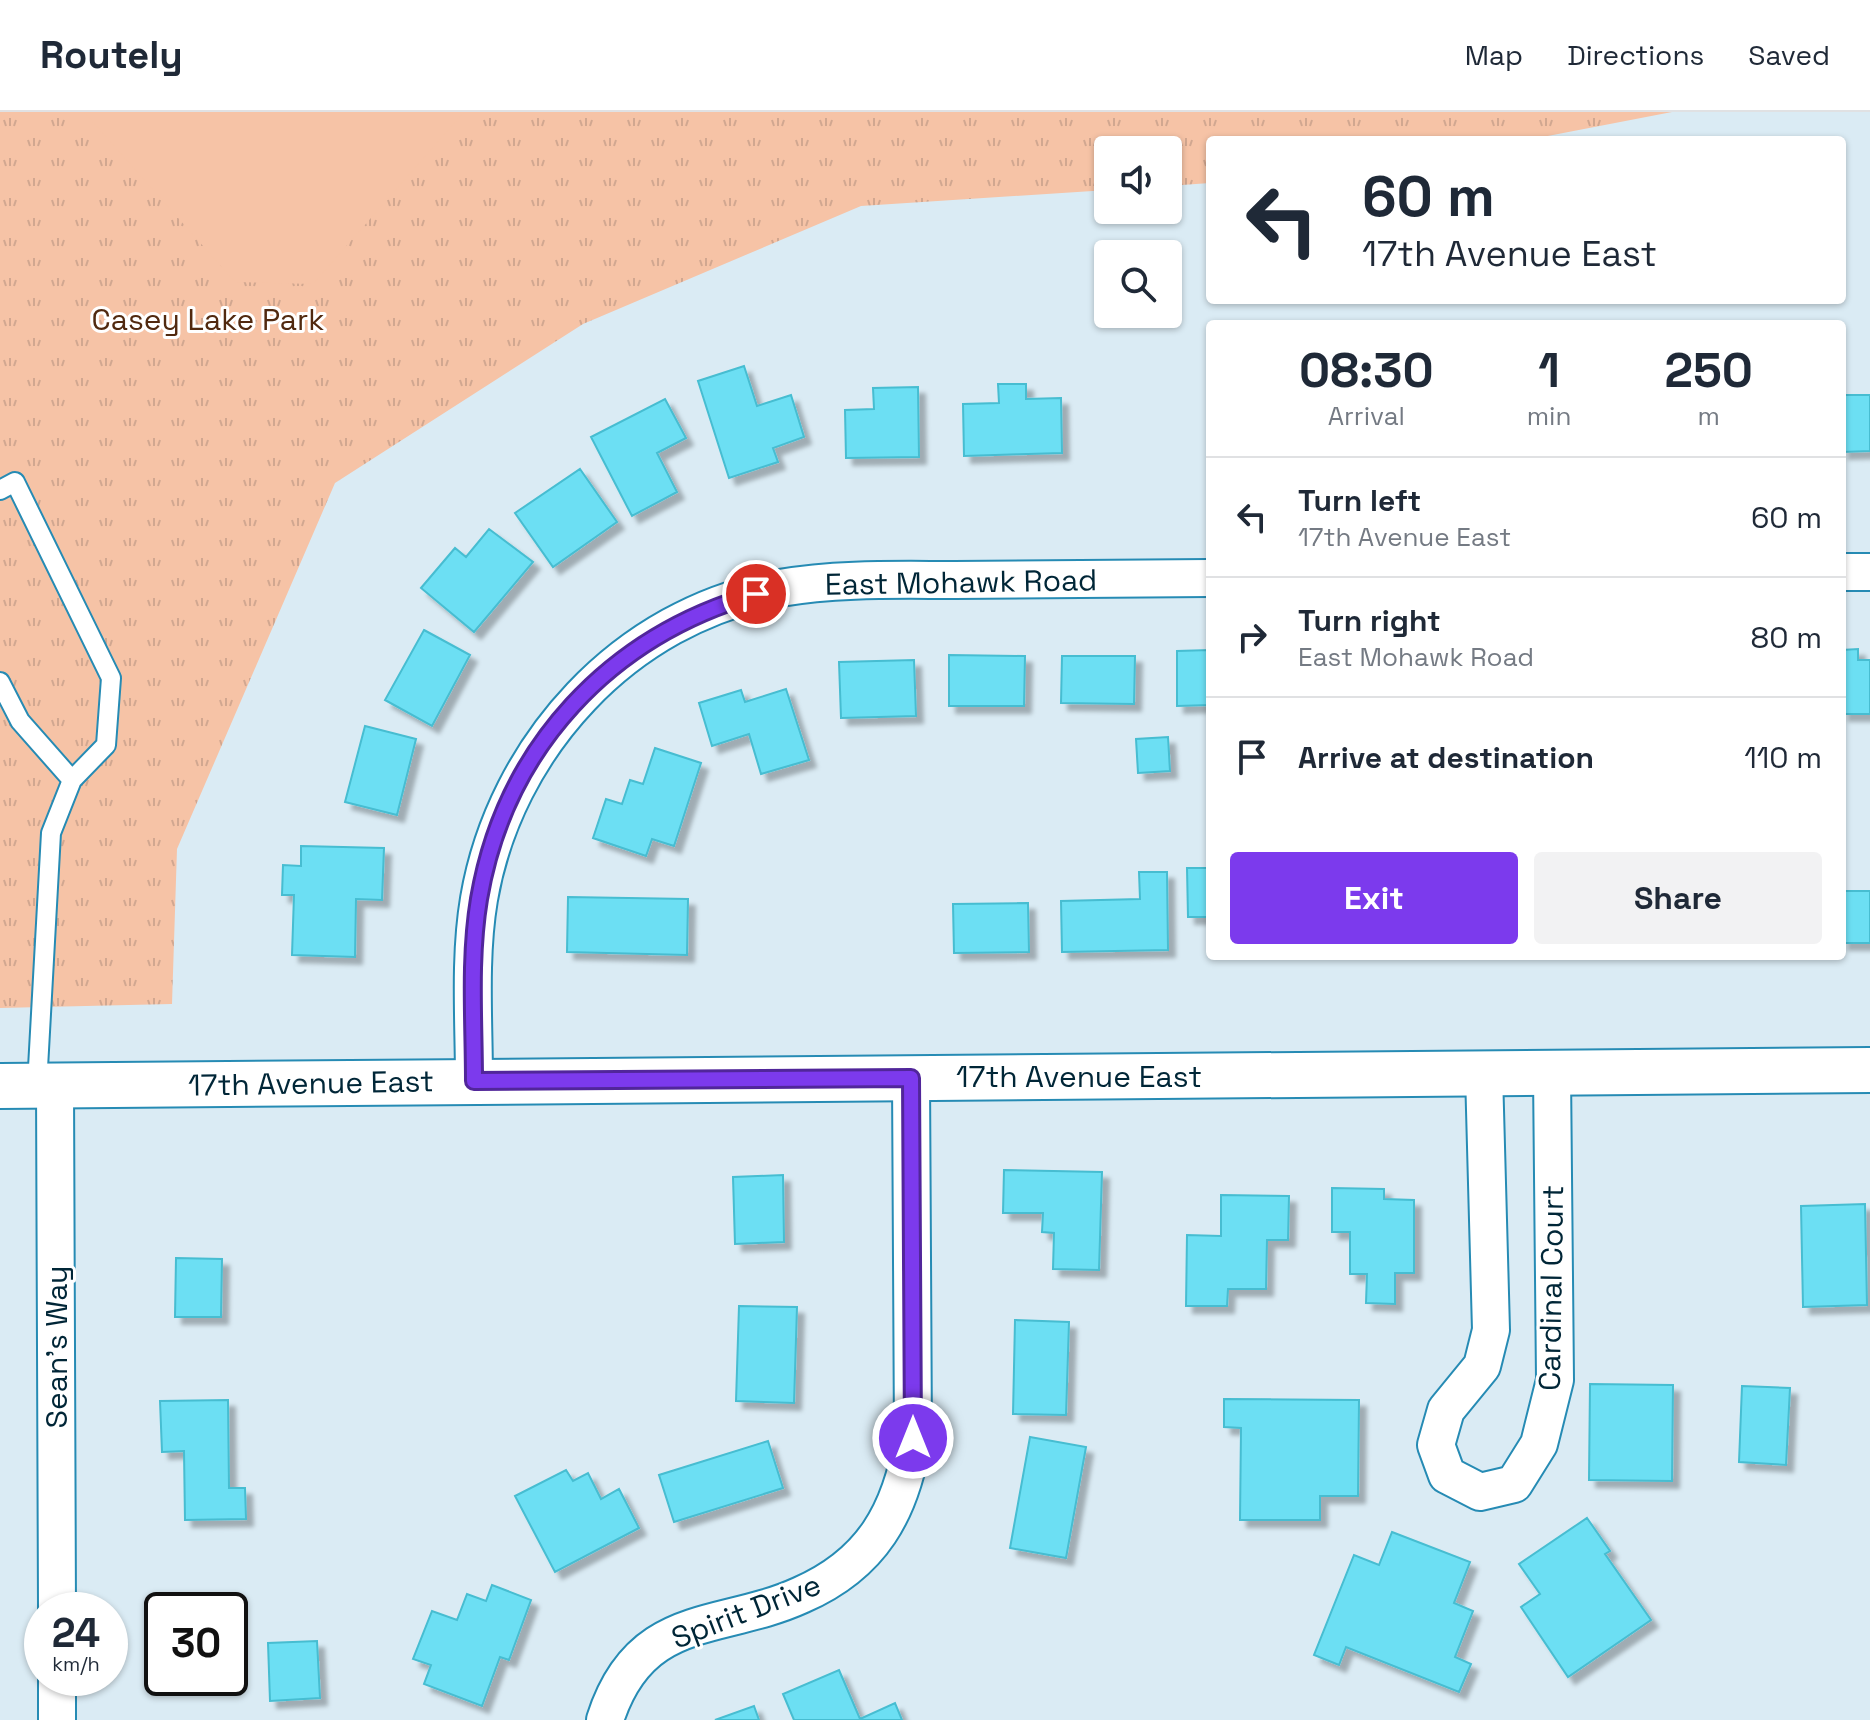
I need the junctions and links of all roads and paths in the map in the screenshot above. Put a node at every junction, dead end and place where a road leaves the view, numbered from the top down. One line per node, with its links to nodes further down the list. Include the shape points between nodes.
1 (0, 490): 6 (lane, via 15,482 111,678 106,745)
2 (1846, 572): 3 (street)
3 (1870, 572)
4 (1206, 578): 11 (street, East Mohawk Road, via 846,581 778,588 713,607 664,630 579,697 544,739 516,785 490,848 479,901)
5 (0, 682): 6 (lane, via 20,721)
6 (72, 780): 12 (lane, via 51,833)
7 (1870, 1070): 9 (street, 17th Avenue East)
8 (1484, 1073): 9 (street, 17th Avenue East); 9 (street, Cardinal Court, via 1491,1330 1482,1366 1446,1410 1436,1445 1447,1475 1480,1492 1514,1484 1539,1444 1555,1380); 10 (street, 17th Avenue East)
9 (1552, 1073)
10 (911, 1078): 11 (street, 17th Avenue East); 16 (street, Spirit Drive, via 913,1438 906,1478 891,1516 868,1550 837,1576 801,1595 697,1623 661,1642 623,1680)
11 (474, 1081): 12 (street, 17th Avenue East)
12 (31, 1085): 13 (street, Sean's Way)
13 (56, 1592)
14 (57, 1696): 15 (street)
15 (57, 1720)
16 (605, 1720)

